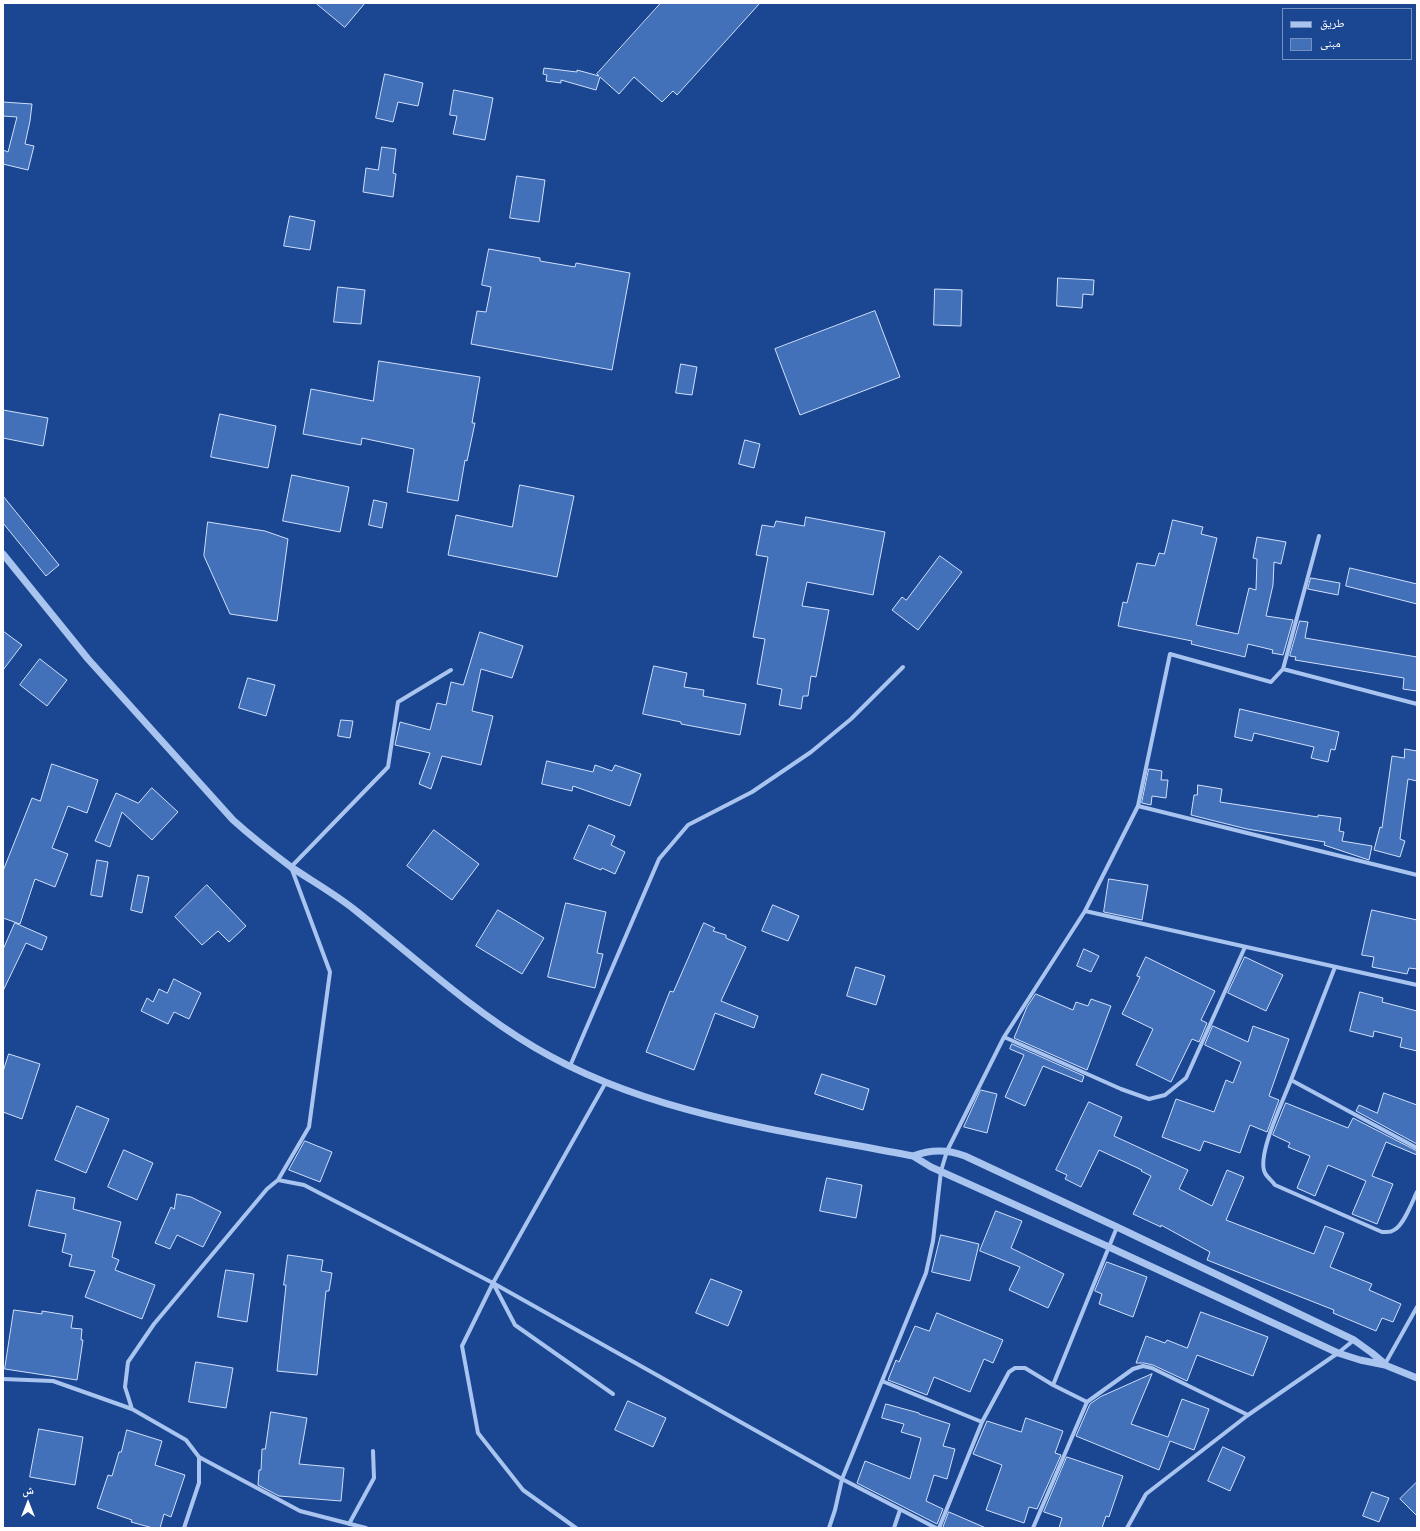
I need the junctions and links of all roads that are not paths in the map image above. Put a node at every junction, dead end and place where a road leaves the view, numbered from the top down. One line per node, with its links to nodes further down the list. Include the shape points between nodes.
1 (1319, 536): 4 (street)
2 (3, 554): 8 (street, via 88,658 218,804 251,836)
3 (903, 667): 15 (street, via 851,719 811,752 752,792 688,825 660,859)
4 (1283, 669): 6 (street); 7 (street, via 1271,682 1170,654)
5 (451, 670): 8 (street, via 398,702 388,767)
6 (1417, 704)
7 (1138, 806): 9 (street); 10 (street)
8 (291, 867): 15 (street, via 349,906 502,1027); 22 (street, via 330,972 309,1127)
9 (1417, 875)
10 (1084, 911): 11 (street); 14 (street)
11 (1245, 947): 12 (street); 14 (street, via 1186,1078 1165,1096 1149,1099 1121,1089)
12 (1335, 967): 13 (street); 16 (street)
13 (1417, 985)
14 (1004, 1037): 19 (street)
15 (570, 1066): 17 (street)
16 (1291, 1080): 18 (street); 23 (street, via 1265,1146 1263,1158 1264,1172 1275,1185 1382,1232 1396,1230 1401,1225)
17 (606, 1082): 20 (street, via 711,1116); 26 (street)
18 (1417, 1148)
19 (947, 1151): 20 (street, via 929,1151); 21 (street); 24 (street, via 965,1156)
20 (913, 1156): 21 (street)
21 (941, 1171): 25 (street); 33 (street, via 934,1241 926,1273)
22 (278, 1180): 26 (street, via 304,1185); 37 (street, via 267,1189 154,1324 128,1362 125,1387)
23 (1417, 1192)
24 (1117, 1227): 25 (street); 28 (street)
25 (1109, 1247): 29 (street); 34 (street)
26 (493, 1283): 35 (street, via 515,1325); 42 (street); 47 (street, via 462,1346 478,1433 523,1490)
27 (1417, 1307): 30 (street)
28 (1354, 1340): 29 (street); 30 (street)
29 (1338, 1353): 30 (street); 38 (street)
30 (1385, 1365): 31 (street)
31 (1417, 1378)
32 (3, 1379): 37 (street, via 52,1382)
33 (882, 1381): 39 (street); 42 (street)
34 (1052, 1385): 36 (street); 39 (street, via 1025,1368 1015,1368 1009,1372)
35 (614, 1394)
36 (1087, 1402): 38 (street, via 1133,1369 1143,1366); 51 (street)
37 (132, 1409): 41 (street, via 186,1440)
38 (1248, 1415): 52 (street, via 1146,1494)
39 (982, 1422): 50 (street)
40 (373, 1451): 44 (street, via 374,1478)
41 (199, 1457): 44 (street, via 300,1511); 45 (street, via 199,1483)
42 (842, 1479): 43 (street); 48 (street)
43 (900, 1510): 49 (street); 50 (street)
44 (349, 1524): 46 (street)
45 (184, 1528)
46 (366, 1528)
47 (576, 1528)
48 (829, 1528)
49 (894, 1528)
50 (937, 1528)
51 (1033, 1528)
52 (1127, 1528)

